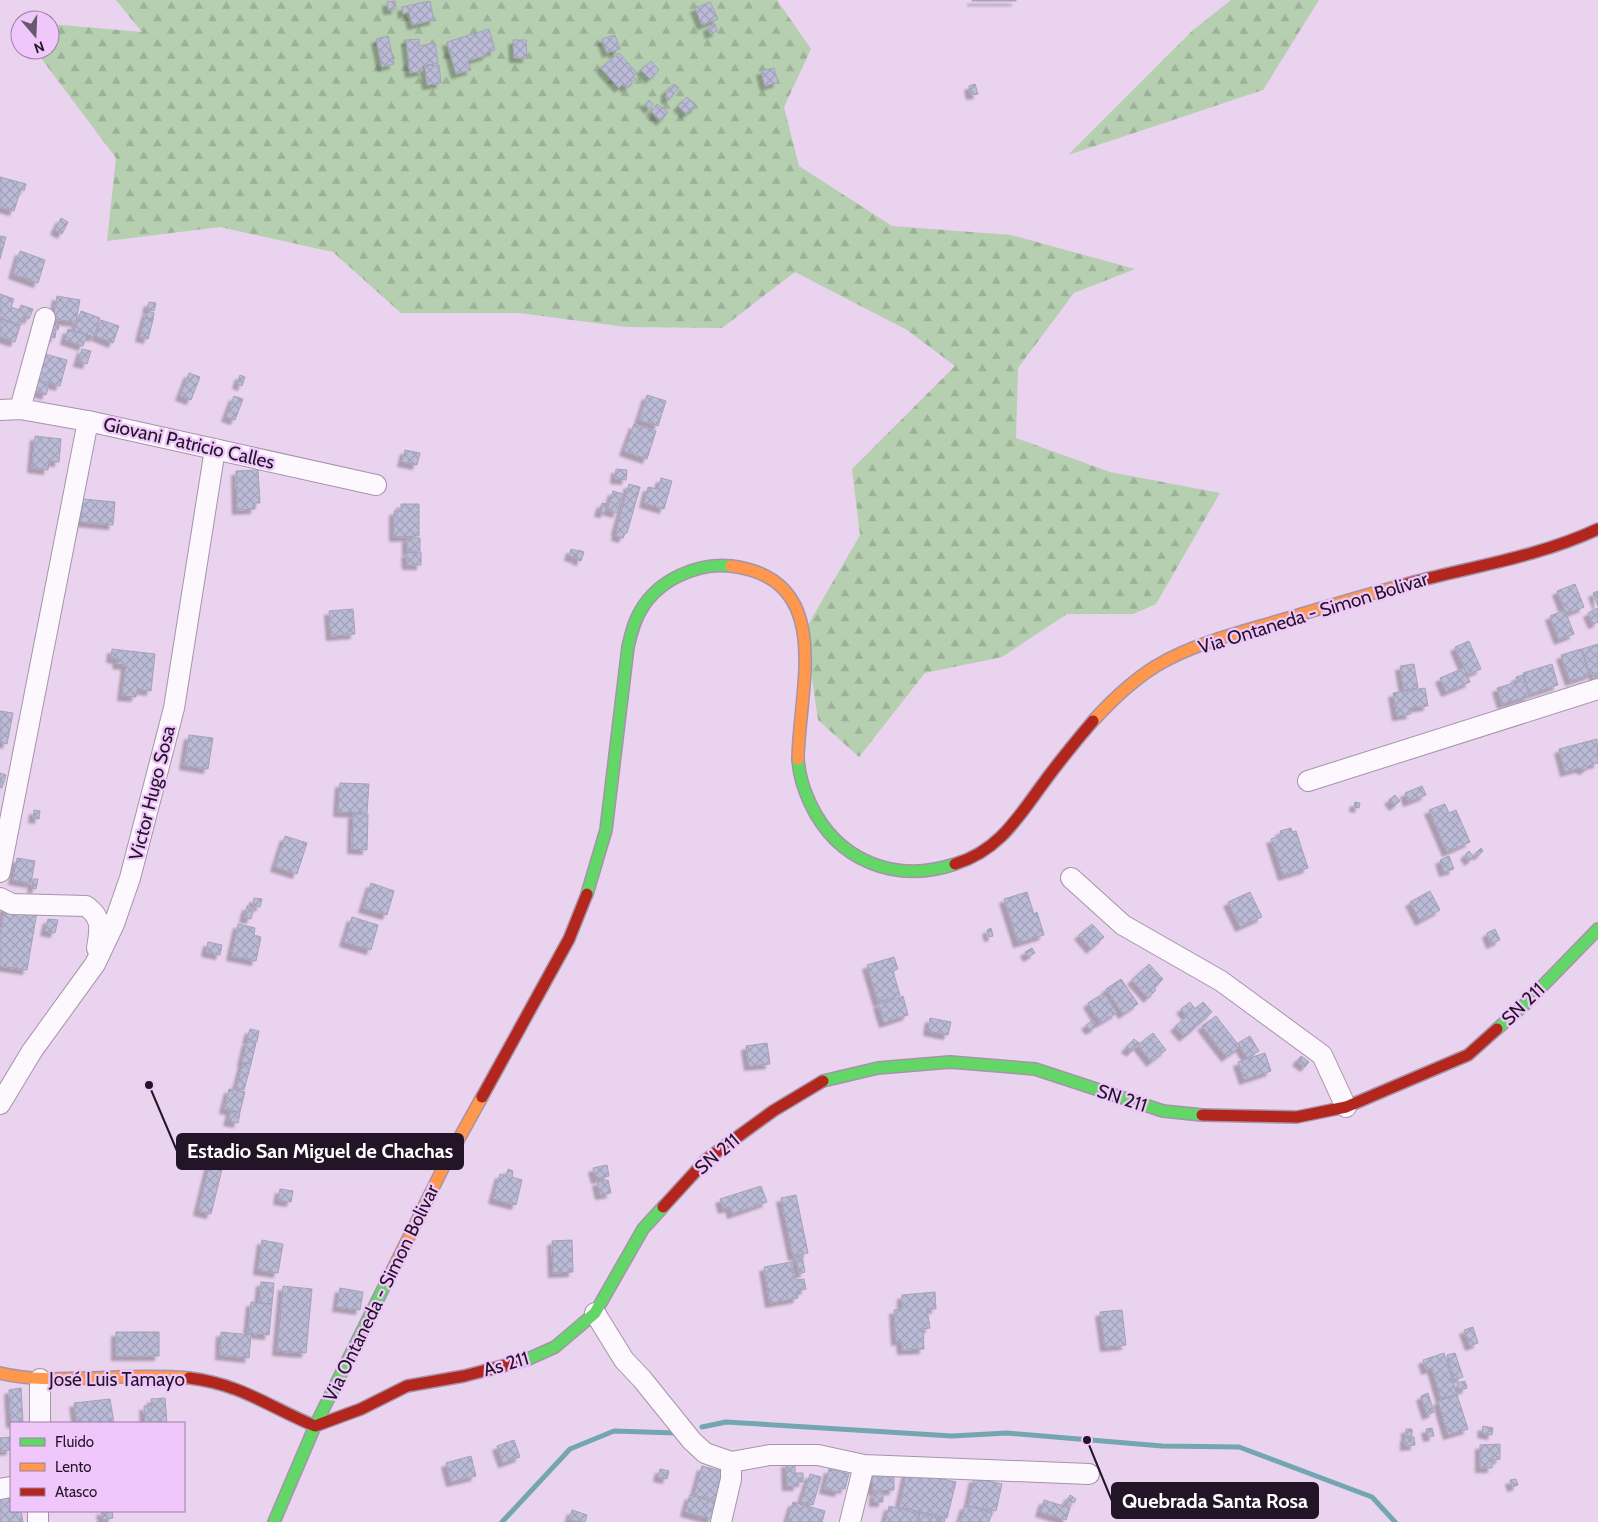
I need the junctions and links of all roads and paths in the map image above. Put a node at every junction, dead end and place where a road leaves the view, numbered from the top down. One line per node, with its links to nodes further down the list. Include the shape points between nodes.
1 (45, 318): 2 (street)
2 (10, 410): 3 (street, Giovani Patricio Calles)
3 (88, 421): 4 (street, Giovani Patricio Calles); 9 (street)
4 (215, 449): 5 (street, Giovani Patricio Calles); 13 (street, Victor Hugo Sosa, via 174,708 130,878 114,924)
5 (376, 485)
6 (1598, 529): 21 (street, Via Ontaneda - Simon Bolivar, via 1542,551 1416,581 1244,631 1195,648 1157,666 1113,701 1074,743 1005,834 973,857 935,871 902,871 878,866 848,853 835,843 818,819 803,787 799,758 805,681 804,629 786,592 772,578 753,568 738,566 703,566 673,578 643,605 633,625 606,830 591,884 569,939 446,1162)
7 (1598, 688): 8 (street)
8 (1308, 781)
9 (0, 872)
10 (1071, 878): 15 (street, via 1123,925 1221,980 1322,1055)
11 (0, 898): 13 (street, via 12,904 86,906 95,912 100,924)
12 (1598, 929): 15 (street, SN 211, via 1523,1006 1468,1055)
13 (95, 964): 14 (street, Victor Hugo Sosa, via 32,1051)
14 (0, 1104)
15 (1346, 1107): 16 (street, SN 211, via 1298,1117 1208,1116 1163,1111 1035,1069 950,1062 878,1068 820,1082 773,1111 707,1159)
16 (643, 1229): 17 (street, As 211)
17 (595, 1313): 21 (street, As 211, via 555,1347 526,1360 407,1386 361,1409); 22 (street, via 624,1360 692,1441 705,1453)
18 (0, 1373): 19 (street, José Luis Tamayo)
19 (40, 1379): 20 (street); 21 (street, José Luis Tamayo, via 187,1378 222,1384 250,1394)
20 (40, 1422)
21 (315, 1426): 25 (street, Via Ontaneda - Simon Bolivar)
22 (731, 1462): 23 (street, via 770,1455 818,1456); 26 (street, via 731,1479)
23 (864, 1465): 24 (street); 27 (street)
24 (1089, 1474)
25 (274, 1522)
26 (721, 1522)
27 (850, 1522)

